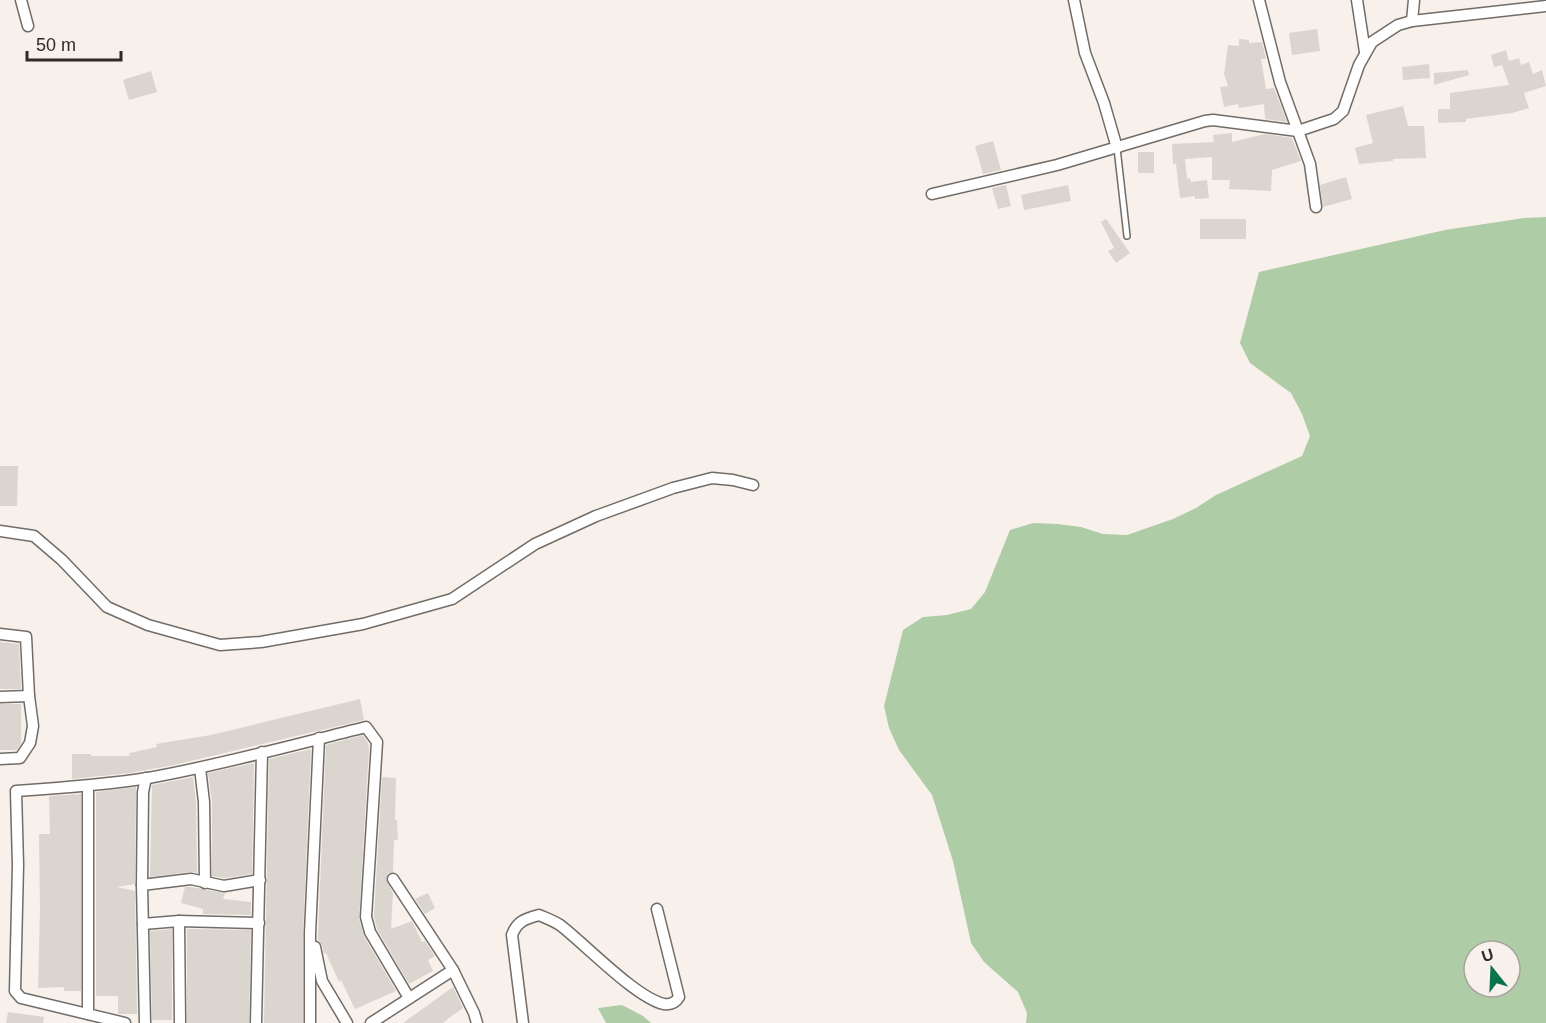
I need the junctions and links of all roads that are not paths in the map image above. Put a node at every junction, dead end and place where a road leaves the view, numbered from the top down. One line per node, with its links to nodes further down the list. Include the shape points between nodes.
1 (21, 0): 8 (street)
2 (1074, 0): 11 (street, via 1084,53)
3 (1259, 0): 10 (street, via 1280,82)
4 (1357, 0): 9 (street)
5 (1414, 0): 7 (street)
6 (1546, 6): 7 (street)
7 (1412, 21): 9 (street, via 1372,42)
8 (28, 26)
9 (1365, 52): 10 (street, via 1343,111 1334,119)
10 (1298, 131): 11 (street, via 1213,120); 13 (street, via 1310,164)
11 (1117, 148): 12 (street); 14 (lane)
12 (932, 194)
13 (1316, 207)
14 (1127, 236)
15 (753, 486): 16 (street, via 712,478 596,516 535,544 452,599 437,604 324,632 220,645 148,625 107,607 34,536)
16 (0, 531)
17 (0, 634): 18 (street, via 26,637)
18 (29, 696): 19 (street); 22 (street, via 33,726 30,743 20,758)
19 (0, 697)
20 (319, 738): 21 (street); 34 (street); 36 (street, via 366,727 377,742 366,916 370,932)
21 (262, 752): 23 (street); 27 (street)
22 (0, 759)
23 (200, 768): 24 (street); 28 (street)
24 (146, 778): 25 (street); 29 (street)
25 (88, 786): 37 (street); 37 (street, via 16,791 14,978 15,991 21,998)
26 (393, 879): 35 (street)
27 (260, 880): 28 (street, via 224,886); 32 (street)
28 (205, 883): 29 (street, via 191,879)
29 (142, 885): 33 (street)
30 (657, 909): 47 (street, via 678,1000 661,1003 634,988 561,926 539,915 522,920 512,935)
31 (179, 921): 32 (street); 33 (street); 41 (street)
32 (259, 923): 42 (street)
33 (143, 924): 40 (street)
34 (310, 933): 43 (street); 44 (street, via 322,981)
35 (453, 970): 36 (street); 38 (street)
36 (409, 998): 45 (street)
37 (88, 1014): 39 (street)
38 (476, 1018): 46 (street)
39 (125, 1023)
40 (146, 1023)
41 (180, 1023)
42 (256, 1023)
43 (310, 1023)
44 (346, 1023)
45 (371, 1023)
46 (482, 1023)
47 (523, 1023)

